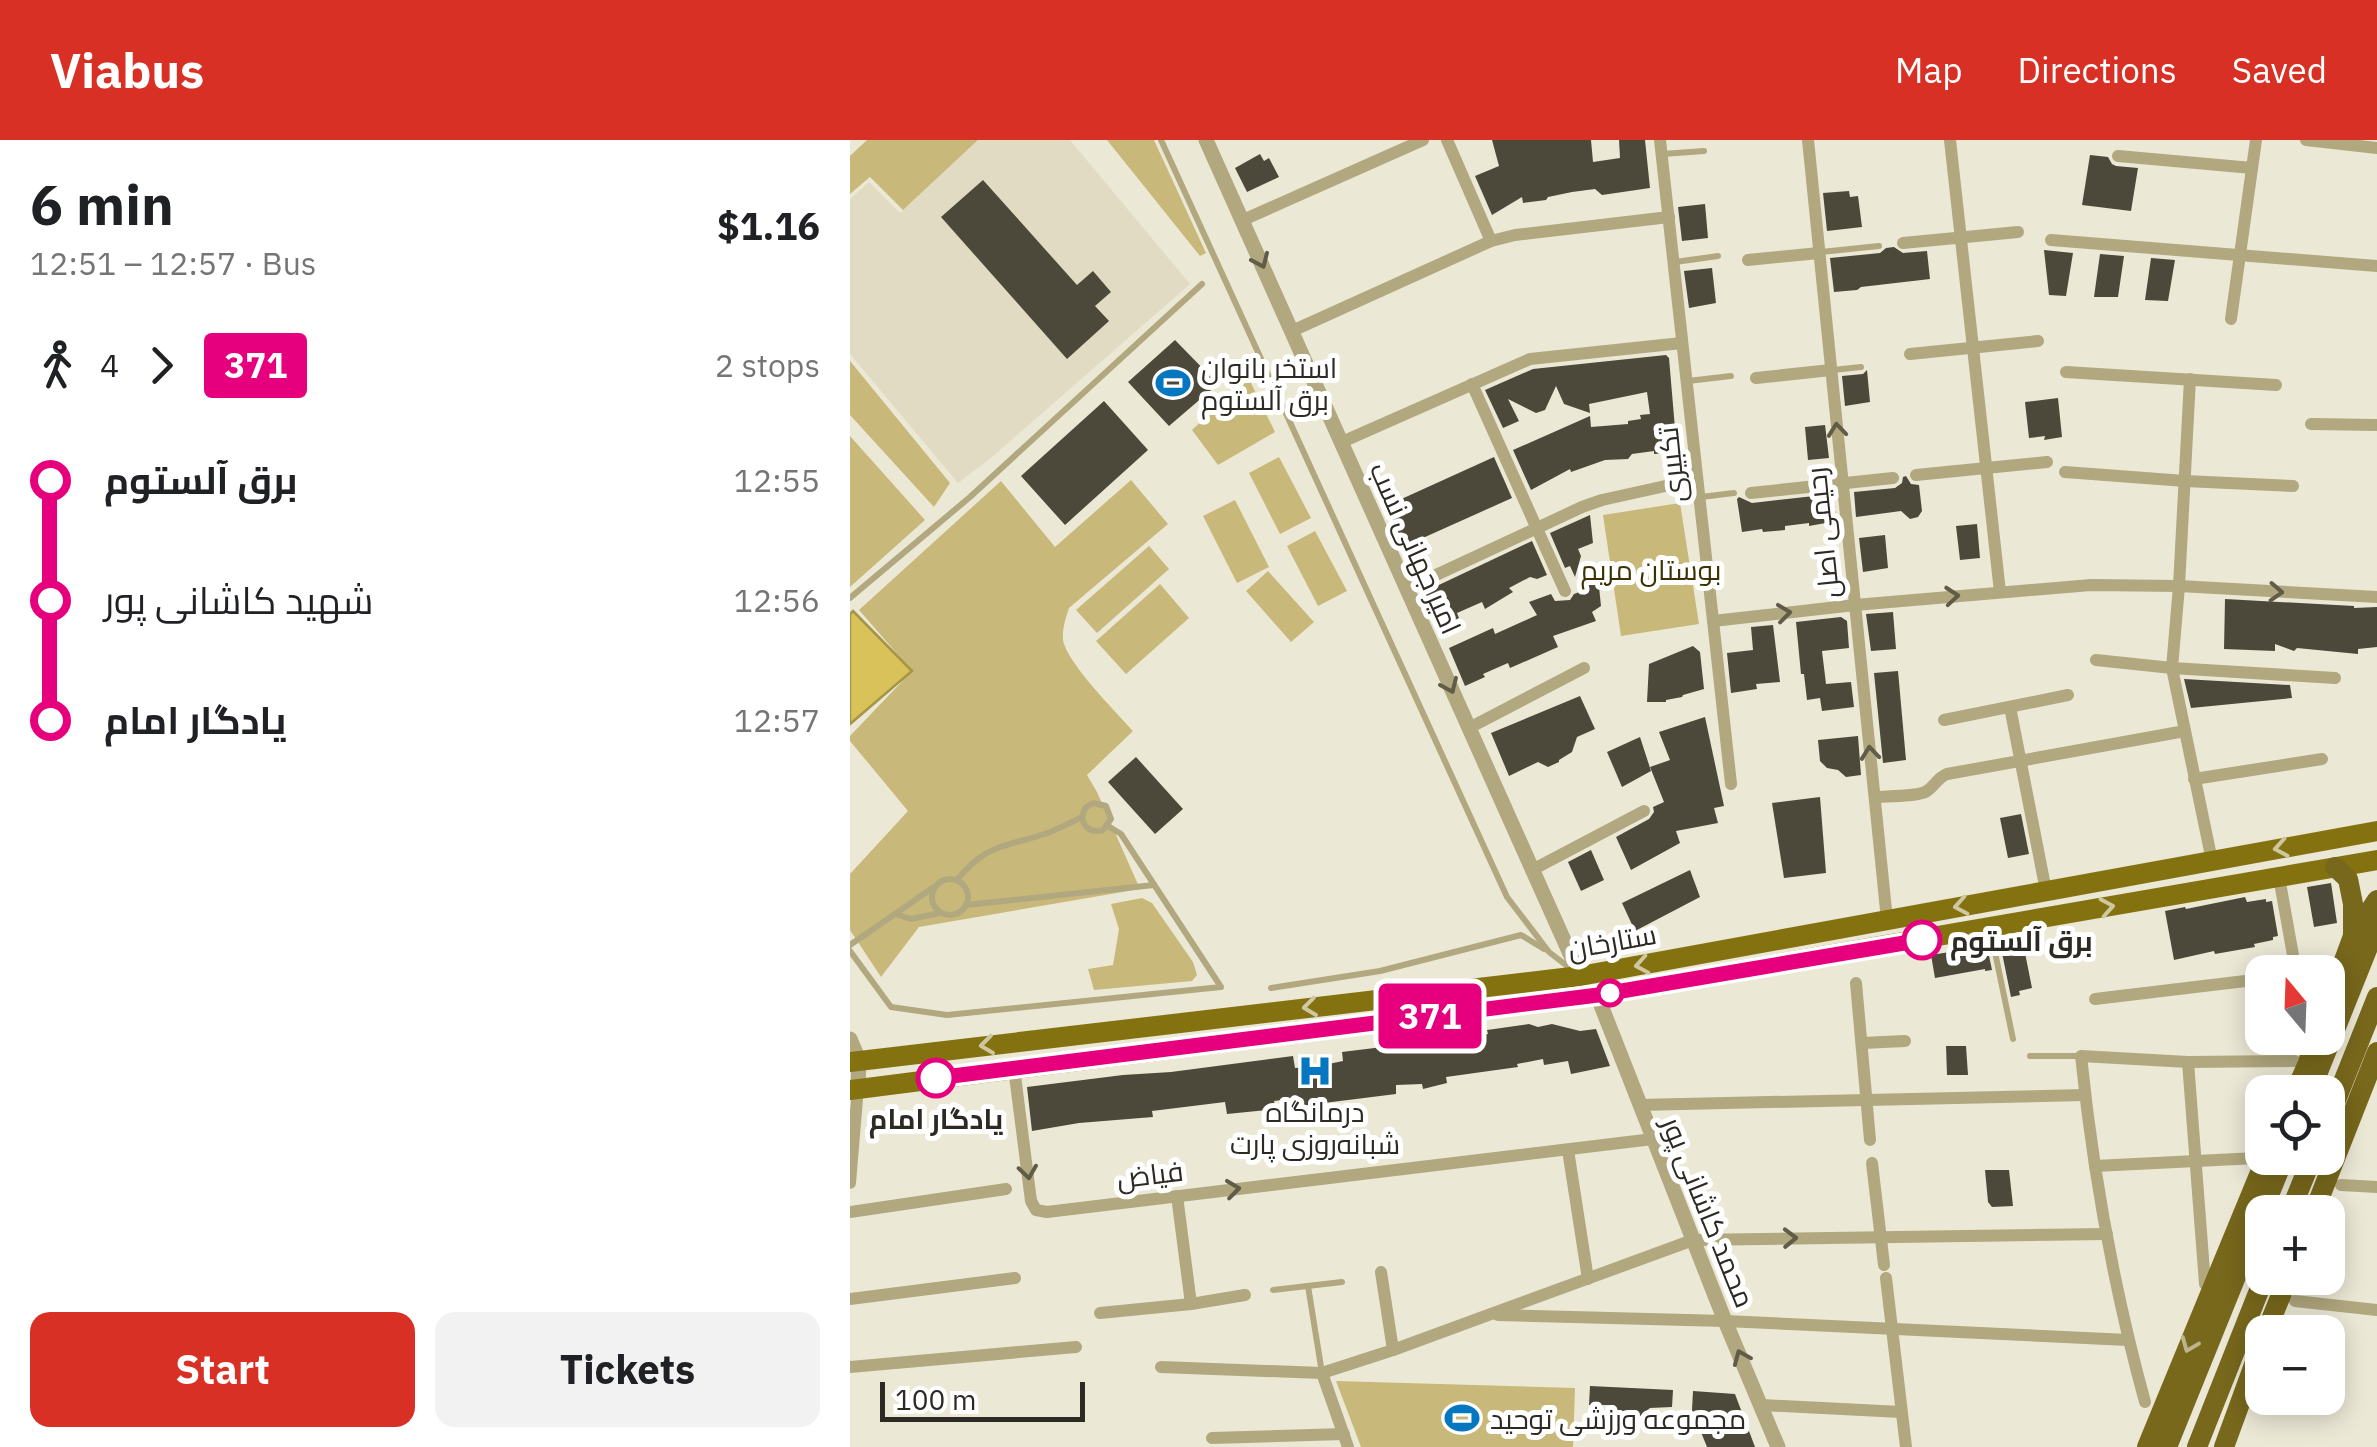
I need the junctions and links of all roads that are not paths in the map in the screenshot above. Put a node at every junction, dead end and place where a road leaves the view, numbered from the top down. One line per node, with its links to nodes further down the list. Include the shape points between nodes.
1 (1161, 140): 104 (lane, via 1508,897)
2 (1206, 140): 15 (street, امیر جهانی نسب)
3 (1423, 140): 15 (street)
4 (1447, 140): 19 (street)
5 (1808, 140): 22 (street, رحیمی اصل)
6 (1950, 140): 17 (street)
7 (2256, 140): 13 (street)
8 (2306, 140): 10 (street)
9 (1661, 147): 11 (lane); 14 (street, تکبیری)
10 (2377, 148)
11 (1704, 151)
12 (2118, 156): 13 (street)
13 (2252, 168): 23 (street)
14 (1668, 216): 19 (street); 26 (street, تکبیری)
15 (1243, 220): 30 (street, امیر جهانی نسب, one-way to 30)
16 (2018, 232): 17 (street)
17 (1961, 237): 20 (street); 33 (street)
18 (2051, 240): 23 (street)
19 (1491, 241): 30 (street)
20 (1903, 243)
21 (1879, 246): 22 (lane)
22 (1819, 253): 25 (street); 36 (street, رحیمی اصل)
23 (2240, 254): 27 (street); 29 (street)
24 (1718, 256): 26 (lane)
25 (1748, 260)
26 (1674, 262): 32 (street, تکبیری)
27 (2377, 266)
28 (1202, 284): 65 (lane, via 970,498)
29 (2231, 319)
30 (1292, 330): 46 (street, امیر جهانی نسب)
31 (2038, 342): 33 (street)
32 (1682, 343): 41 (street, تکبیری); 42 (street, via 1540,356)
33 (1973, 350): 34 (street); 48 (street)
34 (1910, 354)
35 (1861, 366): 36 (lane)
36 (1831, 370): 39 (street); 54 (street, رحیمی اصل, one-way to 36)
37 (2066, 372): 40 (street)
38 (1731, 376): 41 (lane)
39 (1756, 378)
40 (2190, 379): 43 (street); 53 (street)
41 (1686, 381): 52 (street, تکبیری)
42 (1472, 384): 46 (street); 59 (street)
43 (2276, 385)
44 (2310, 424): 45 (street)
45 (2377, 425)
46 (1342, 442): 61 (street, امیر جهانی نسب)
47 (2047, 462): 48 (street)
48 (1986, 468): 50 (street); 63 (street)
49 (2065, 472): 53 (street)
50 (1916, 474)
51 (1893, 478): 54 (street)
52 (1697, 479): 58 (street, تکبیری); 59 (street, via 1602,500)
53 (2184, 481): 55 (street); 60 (street)
54 (1842, 483): 57 (street); 66 (street, رحیمی اصل)
55 (2293, 486)
56 (1734, 493): 58 (lane)
57 (1751, 493)
58 (1699, 497): 67 (street, تکبیری)
59 (1537, 527): 61 (street); 62 (street)
60 (2179, 586): 63 (street); 64 (street, one-way to 64); 70 (street)
61 (1406, 589): 75 (street, امیر جهانی نسب, one-way to 75)
62 (1565, 591)
63 (2000, 592): 66 (street, one-way to 63)
64 (2377, 597)
65 (850, 598)
66 (1855, 605): 67 (street, one-way to 66); 81 (street, رحیمی اصل, one-way to 66)
67 (1713, 621): 80 (street, تکبیری)
68 (2096, 660): 70 (street)
69 (1584, 668): 75 (street)
70 (2172, 668): 71 (street); 76 (street)
71 (2334, 678)
72 (2068, 695): 73 (street)
73 (2010, 706): 74 (street); 78 (street)
74 (1944, 720)
75 (1469, 728): 89 (street, امیر جهانی نسب)
76 (2185, 731): 78 (street); 79 (street)
77 (2322, 759): 79 (street)
78 (2022, 760): 81 (street, via 1941,775 1922,793); 94 (street)
79 (2194, 779): 87 (street)
80 (1731, 784)
81 (1874, 797): 99 (street, رحیمی اصل)
82 (1644, 811): 89 (street)
83 (1082, 817): 84 (lane, via 1093,831); 84 (lane, via 1088,805 1102,804 1110,814); 91 (lane, via 990,849)
84 (1108, 826): 92 (lane, via 1121,834)
85 (2377, 830): 87 (main road, ستارخان, one-way to 87)
86 (2377, 860): 88 (main road, ستارخان)
87 (2212, 861): 94 (main road, ستارخان)
88 (2335, 867): 90 (main road, ستارخان); 102 (highway, via 2348,879)
89 (1532, 870): 107 (street, امیر جهانی نسب)
90 (2279, 876): 101 (main road, ستارخان, one-way to 90); 105 (street)
91 (957, 880): 93 (lane); 96 (lane, via 966,888)
92 (1154, 885): 96 (lane); 103 (lane, via 1221,987 947,1015 890,1007)
93 (935, 887): 97 (lane, via 933,904); 98 (lane)
94 (2046, 891): 99 (main road, ستارخان, one-way to 99)
95 (2377, 900): 102 (highway)
96 (966, 905): 97 (lane, via 952,915)
97 (941, 913): 98 (lane, via 911,919)
98 (895, 914): 103 (lane)
99 (1887, 920): 107 (main road, ستارخان, one-way to 107)
100 (2377, 925): 125 (highway)
101 (1990, 928): 111 (main road, ستارخان); 115 (lane)
102 (2353, 936): 106 (highway)
103 (850, 948)
104 (1549, 952): 107 (lane); 110 (lane, via 1521,936 1380,971)
105 (2293, 955)
106 (2345, 958)
107 (1580, 976): 122 (main road, ستارخان, one-way to 122)
108 (2245, 981): 113 (street)
109 (1856, 984): 117 (street)
110 (1271, 988)
111 (1598, 995): 124 (main road, ستارخان); 130 (street, محمد کاشانی پور)
112 (2377, 997): 126 (highway)
113 (2095, 999)
114 (850, 1040): 122 (street)
115 (2014, 1040)
116 (1905, 1042): 117 (street)
117 (1862, 1043): 129 (street)
118 (2377, 1052): 144 (highway)
119 (2245, 1055): 123 (street)
120 (2030, 1056): 121 (lane)
121 (2081, 1056): 123 (street); 128 (street)
122 (855, 1061): 127 (street)
123 (2188, 1062): 135 (street)
124 (1014, 1068): 127 (main road, ستارخان); 145 (street, فیاض, one-way to 145, via 1036,1210)
125 (2317, 1075)
126 (2345, 1077)
127 (854, 1088): 140 (street)
128 (2085, 1096): 129 (street); 137 (street)
129 (1866, 1102): 130 (street); 132 (street)
130 (1639, 1106): 131 (street, محمد کاشانی پور)
131 (1653, 1139): 133 (street, فیاض); 149 (street, محمد کاشانی پور)
132 (1870, 1140)
133 (1568, 1150): 145 (street, فیاض, one-way to 133); 152 (street)
134 (2245, 1159): 135 (street)
135 (2196, 1161): 137 (street); 154 (street)
136 (1872, 1163): 148 (street)
137 (2095, 1166): 147 (street)
138 (2254, 1175): 181 (highway, one-way to 181)
139 (2277, 1175): 182 (highway)
140 (850, 1184)
141 (2341, 1185): 142 (street)
142 (2377, 1187)
143 (1006, 1188): 146 (street)
144 (2321, 1195)
145 (1177, 1196): 161 (street)
146 (850, 1212)
147 (2107, 1234): 148 (street); 167 (street)
148 (1881, 1236): 149 (street, one-way to 148); 166 (street)
149 (1693, 1240): 152 (street); 165 (street, محمد کاشانی پور)
150 (1381, 1272): 169 (street)
151 (1015, 1278): 159 (street)
152 (1588, 1279): 164 (street)
153 (1342, 1282): 155 (lane)
154 (2205, 1284)
155 (1308, 1286): 156 (lane); 172 (lane)
156 (1272, 1290)
157 (1246, 1295): 161 (street)
158 (2257, 1295): 183 (highway)
159 (850, 1300)
160 (2295, 1302): 162 (street)
161 (1191, 1304): 163 (street)
162 (2377, 1310)
163 (1100, 1313)
164 (1490, 1314): 165 (street); 169 (street)
165 (1725, 1321): 166 (street); 175 (street, محمد کاشانی پور, one-way to 165)
166 (1892, 1329): 167 (street); 176 (street)
167 (2128, 1340): 174 (street)
168 (1076, 1347): 170 (street)
169 (1393, 1350): 172 (street)
170 (850, 1367)
171 (1161, 1367): 172 (street)
172 (1322, 1372): 178 (street)
173 (2245, 1390): 184 (highway)
174 (2145, 1402)
175 (1762, 1405): 176 (street); 179 (street, محمد کاشانی پور)
176 (1901, 1412): 180 (street)
177 (1212, 1438): 178 (street)
178 (1346, 1441)
179 (1778, 1447)
180 (1906, 1447)
181 (2147, 1447)
182 (2167, 1447)
183 (2197, 1447)
184 (2224, 1447)

